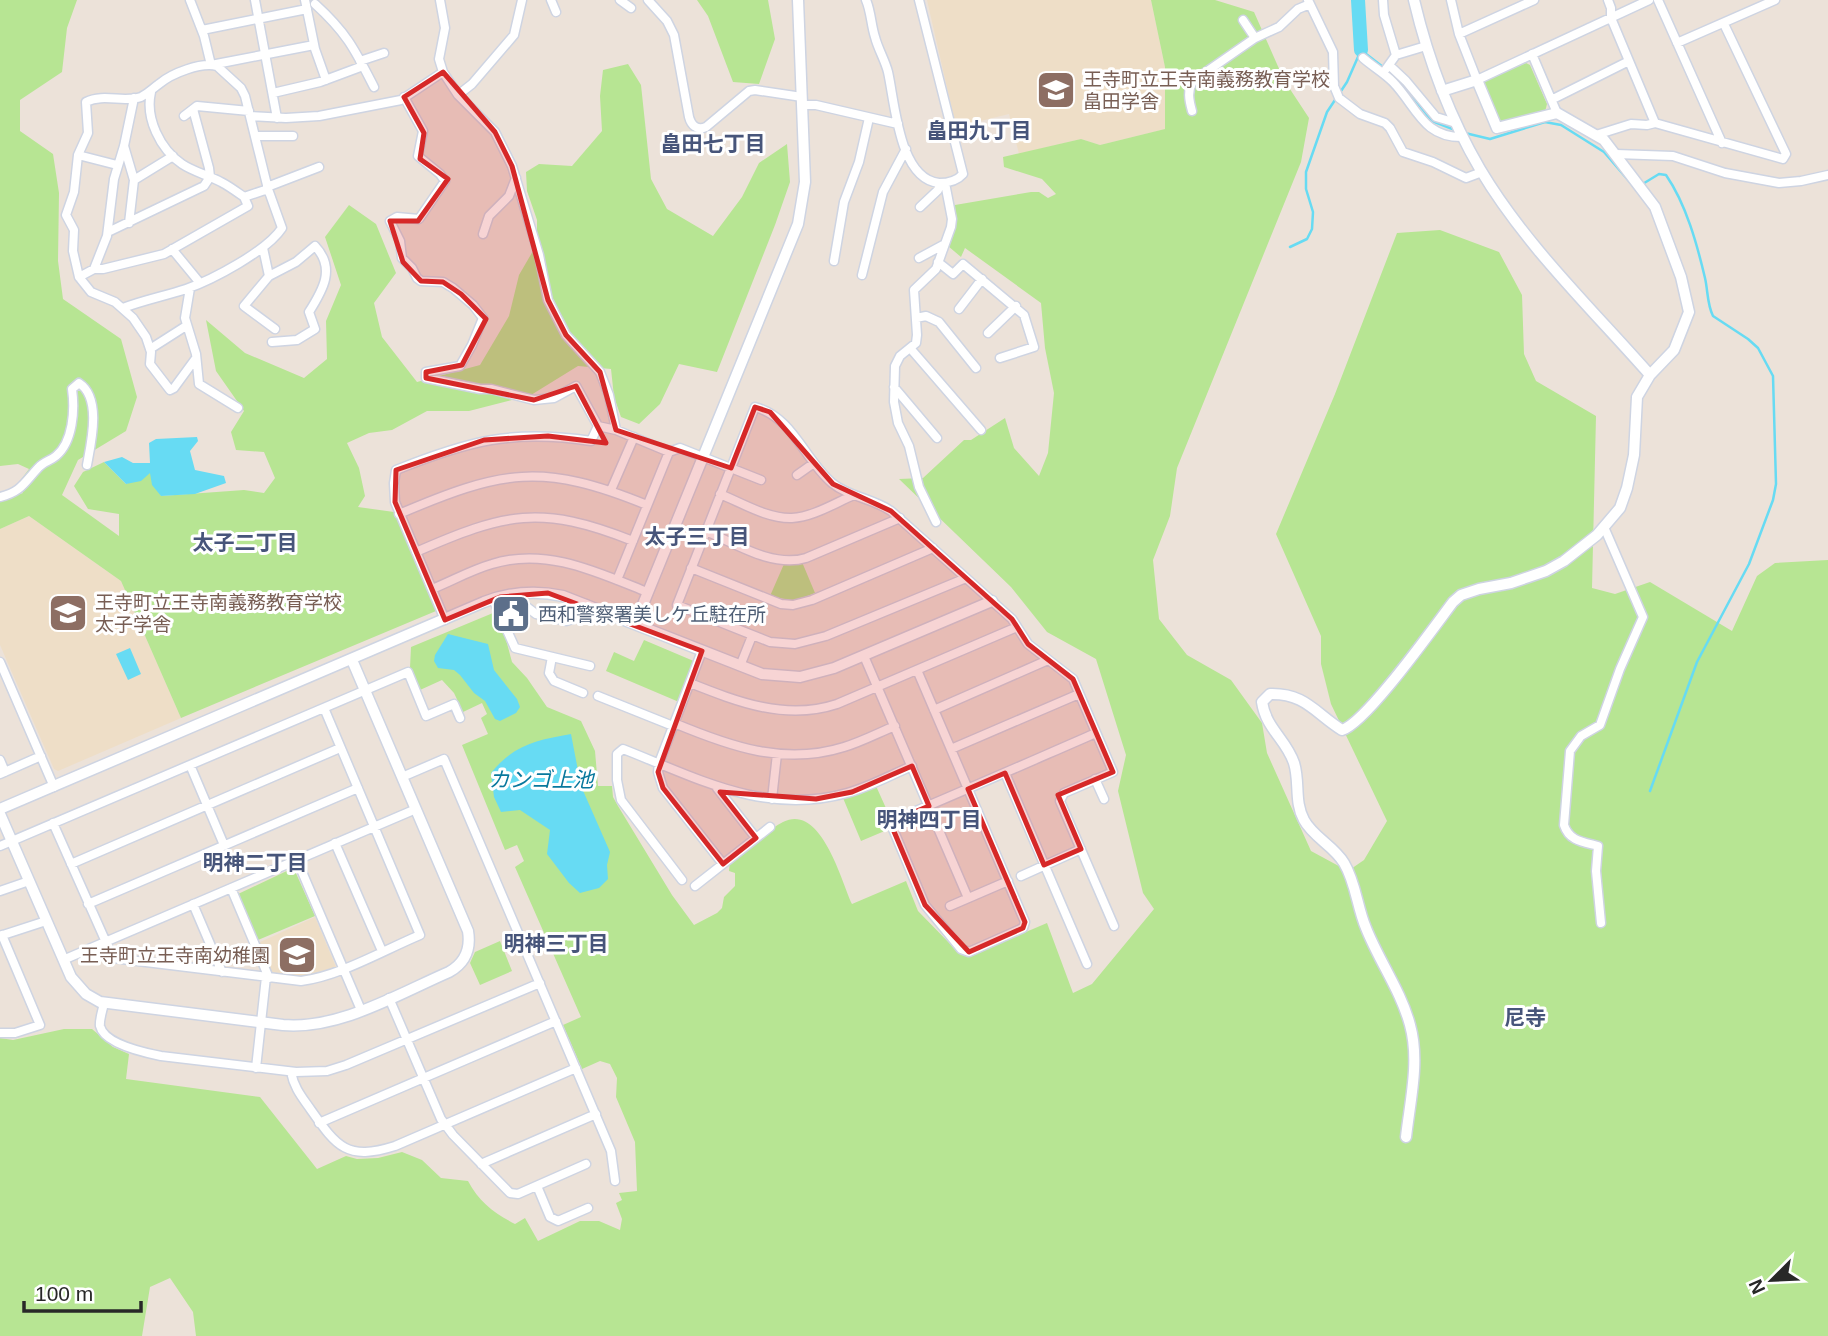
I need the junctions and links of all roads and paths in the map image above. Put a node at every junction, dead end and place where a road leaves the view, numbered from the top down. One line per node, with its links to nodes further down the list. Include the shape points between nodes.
1 (190, 0): 29 (street)
2 (255, 0): 26 (street)
3 (522, 0): 52 (street, via 514,35)
4 (551, 0): 24 (street)
5 (620, 0): 22 (street)
6 (648, 0): 56 (street, via 671,29 693,126 706,127 755,90)
7 (798, 0): 56 (street)
8 (866, 0): 66 (street)
9 (919, 0): 84 (street, via 963,174)
10 (1383, 0): 38 (street)
11 (1414, 0): 34 (street)
12 (1451, 0): 30 (street)
13 (1510, 0): 23 (street)
14 (1534, 0): 23 (street)
15 (1608, 0): 25 (street)
16 (1649, 0): 25 (street)
17 (1658, 0): 32 (street)
18 (1775, 0): 28 (street)
19 (443, 1): 44 (street, via 445,35 439,59)
20 (1309, 2): 31 (street, via 1271,33); 79 (street, via 1333,52 1337,95 1360,114 1385,122 1407,155 1466,178)
21 (311, 4): 26 (street); 33 (street); 41 (street, via 343,31)
22 (631, 8)
23 (1514, 9): 30 (street)
24 (556, 12)
25 (1611, 18): 36 (street); 40 (street)
26 (258, 19): 29 (street); 37 (street)
27 (1243, 20): 31 (street)
28 (1724, 24): 32 (street); 71 (street, via 1786,154 1783,159)
29 (202, 30): 42 (street)
30 (1459, 34): 47 (street)
31 (1255, 38): 58 (street, via 1193,80 1188,96)
32 (1677, 43): 71 (street)
33 (314, 45): 37 (street); 46 (street)
34 (1426, 46): 38 (street); 49 (street)
35 (384, 53): 41 (street)
36 (1532, 54): 47 (street); 55 (street)
37 (265, 55): 42 (street); 51 (street)
38 (1396, 55): 43 (street)
39 (1363, 58): 45 (street)
40 (1629, 61): 55 (street); 65 (street)
41 (362, 63): 46 (street); 48 (street)
42 (211, 65): 50 (street, via 166,79); 60 (street, via 241,88)
43 (1389, 65): 45 (street); 64 (street, via 1436,117)
44 (443, 72): 52 (street); 53 (street)
45 (1382, 74): 70 (street, via 1426,126 1451,137)
46 (326, 79): 51 (street)
47 (1477, 80): 49 (street); 59 (street, via 1497,128)
48 (374, 87)
49 (1442, 91): 64 (street)
50 (151, 92): 54 (street); 76 (street, via 153,125)
51 (273, 93): 62 (street)
52 (458, 95): 82 (street, via 495,132)
53 (404, 97): 62 (street, via 319,116); 120 (street, via 423,131 418,156 445,181 419,219 397,217 390,221 402,258 421,281 443,282 461,293 483,318 460,366 426,372 426,378 534,400 554,398 576,386)
54 (134, 98): 72 (street); 75 (street, via 86,102 88,134)
55 (1553, 99): 59 (street)
56 (802, 101): 63 (street); 126 (street, via 805,182 798,224)
57 (193, 109): 60 (street, via 213,106); 61 (street); 81 (street)
58 (1192, 111)
59 (1557, 113): 67 (street)
60 (249, 114): 62 (street); 68 (street)
61 (184, 116)
62 (278, 118)
63 (869, 118): 66 (street); 95 (street, via 844,202)
64 (1456, 123): 70 (street)
65 (1656, 123): 67 (street, via 1631,124); 71 (street)
66 (898, 124): 73 (street)
67 (1596, 135): 74 (street)
68 (255, 136): 69 (street); 85 (street)
69 (293, 136)
70 (1463, 136): 79 (street)
71 (1722, 143)
72 (124, 146): 77 (street); 83 (street)
73 (906, 149): 84 (street, via 922,177); 98 (street, via 883,191)
74 (1616, 154): 80 (street, via 1673,156 1725,173 1779,183); 117 (street, via 1655,208 1682,277 1689,312 1674,350)
75 (78, 155): 77 (street); 100 (street, via 66,215 74,230)
76 (173, 156): 81 (street); 83 (street)
77 (117, 165): 89 (street)
78 (319, 167): 85 (street)
79 (1482, 172): 117 (street, via 1528,236)
80 (1828, 175)
81 (210, 177): 86 (street); 88 (street, via 204,186)
82 (516, 178): 90 (street, via 509,196 489,216); 121 (street, via 548,300 566,335 600,372)
83 (134, 180): 88 (street)
84 (943, 183): 87 (street); 91 (street, via 952,219)
85 (268, 188): 86 (street); 92 (street, via 282,228)
86 (244, 197): 93 (street, via 248,206)
87 (920, 207)
88 (129, 223): 89 (street)
89 (107, 232): 97 (street)
90 (483, 234)
91 (943, 245): 94 (street); 96 (street)
92 (263, 248): 99 (street); 102 (street)
93 (172, 249): 97 (street); 102 (street)
94 (919, 258)
95 (834, 261)
96 (938, 262): 101 (street, via 953,274 963,264); 107 (street, via 914,290)
97 (94, 269): 100 (street)
98 (862, 275)
99 (269, 276): 109 (street, via 244,306); 111 (street, via 315,246 326,262 324,289 309,312 315,329 297,340)
100 (79, 277): 105 (street, via 91,292)
101 (982, 279): 104 (street); 106 (street)
102 (200, 283): 103 (street)
103 (190, 288): 105 (street); 108 (street)
104 (1016, 306): 110 (street); 115 (street, via 1024,315 1034,347)
105 (123, 308): 113 (street)
106 (959, 309)
107 (916, 318): 112 (street, via 916,343); 116 (street, via 926,316 939,322)
108 (186, 326): 113 (street); 114 (street)
109 (275, 329)
110 (988, 333)
111 (272, 342)
112 (910, 348): 118 (street, via 895,366); 122 (street)
113 (150, 349): 114 (street, via 150,364 170,390)
114 (196, 358): 119 (street, via 198,384)
115 (1000, 358)
116 (976, 368)
117 (1650, 375): 140 (street, via 1637,397 1628,488 1620,508)
118 (894, 387): 124 (street); 139 (street, via 898,423)
119 (238, 408)
120 (598, 426): 121 (street); 137 (street, via 592,441 528,436 484,440 396,470 394,496)
121 (616, 430): 123 (street)
122 (981, 430)
123 (634, 437): 125 (street); 132 (street)
124 (937, 438)
125 (669, 452): 126 (street, via 680,448); 136 (street)
126 (703, 457): 129 (street); 150 (street)
127 (814, 463): 129 (street, via 784,424 755,407); 130 (street); 134 (street, via 833,484)
128 (87, 465): 135 (street, via 94,421 90,398 79,383 72,389 74,408 66,445 41,464 20,490)
129 (730, 468): 131 (street); 133 (street)
130 (797, 475)
131 (761, 480)
132 (611, 490): 136 (street); 137 (street, via 548,476 501,478 460,488)
133 (720, 494): 134 (street, via 775,516 793,518); 141 (street)
134 (854, 495): 138 (street, via 882,505)
135 (0, 497)
136 (648, 505): 142 (street)
137 (399, 514): 144 (street)
138 (900, 519): 141 (street, via 793,561 772,559); 143 (street)
139 (936, 522)
140 (1604, 527): 228 (street, via 1643,617 1600,725 1581,736 1570,751 1564,825 1572,839 1598,846); 253 (street, via 1546,571 1461,595 1374,704 1349,728 1342,730 1294,696 1270,694 1262,702 1267,722 1294,762 1304,822 1343,862 1365,927 1410,1023 1414,1052)
141 (706, 531): 145 (street)
142 (633, 541): 144 (street, via 576,522 518,518 474,527); 147 (street)
143 (933, 548): 145 (street, via 793,605 774,602); 146 (street)
144 (416, 552): 148 (street)
145 (691, 568): 159 (street, via 677,605)
146 (965, 578): 153 (street); 159 (street, via 810,642 779,644)
147 (617, 580): 148 (street, via 563,561 521,558 494,563); 150 (street)
148 (432, 589): 156 (street)
149 (538, 592): 151 (street); 154 (street); 155 (street)
150 (647, 592): 157 (street)
151 (510, 594): 152 (street); 155 (street)
152 (493, 599): 156 (street); 162 (street, via 514,648)
153 (992, 601): 158 (street); 161 (street)
154 (586, 604): 155 (street, via 570,621); 157 (street)
155 (533, 612)
156 (445, 620): 163 (street)
157 (635, 624): 160 (street)
158 (1017, 627): 164 (street, via 1028,645); 168 (street)
159 (752, 636): 167 (street)
160 (702, 652): 167 (street); 169 (street)
161 (864, 656): 167 (street, via 800,677 772,676); 170 (street)
162 (552, 657): 166 (street); 172 (street, via 554,681)
163 (352, 660): 171 (street); 194 (street)
164 (1048, 660): 173 (street, via 1073,679); 176 (street)
165 (0, 662): 184 (street)
166 (590, 666)
167 (740, 666)
168 (917, 670): 170 (street); 176 (street)
169 (690, 683): 170 (street, via 747,704 792,712 829,707); 178 (street)
170 (878, 687): 179 (street)
171 (365, 691): 175 (street); 177 (street, via 408,672 426,716 454,704); 191 (street)
172 (583, 693)
173 (1079, 694): 180 (street); 182 (street)
174 (598, 696): 178 (street)
175 (324, 708): 181 (street); 187 (street)
176 (934, 710): 182 (street)
177 (460, 718)
178 (674, 725): 183 (street, via 735,747); 186 (street)
179 (895, 726): 183 (street, via 842,748); 188 (street)
180 (1096, 733): 190 (street); 192 (street, via 1112,772)
181 (340, 748): 195 (street); 199 (street)
182 (951, 749): 196 (street)
183 (777, 754): 197 (street)
184 (41, 756): 189 (street); 194 (street)
185 (0, 760): 189 (street)
186 (659, 763): 193 (street); 214 (street, via 663,788); 217 (street, via 623,749 617,754 618,788 625,806)
187 (190, 765): 199 (street); 203 (street)
188 (912, 766): 197 (street, via 831,797); 200 (street)
189 (3, 773)
190 (1005, 773): 196 (street); 215 (street)
191 (402, 777): 201 (street); 238 (street, via 444,759)
192 (1096, 779): 198 (street); 211 (street, via 1064,793 1060,801)
193 (716, 786): 197 (street); 206 (street)
194 (54, 787): 202 (street)
195 (358, 788): 204 (street); 209 (street)
196 (968, 789): 200 (street); 219 (street)
197 (772, 799)
198 (1104, 799)
199 (207, 805): 209 (street); 213 (street)
200 (929, 806): 219 (street, via 890,822 925,905 961,949 969,952 1023,929 1025,922); 223 (street)
201 (416, 809): 204 (street); 239 (street, via 466,925 469,943 457,967)
202 (0, 812): 207 (street)
203 (53, 823): 207 (street); 213 (street)
204 (374, 827): 208 (street); 232 (street, via 420,935)
205 (770, 827): 206 (street)
206 (756, 838): 214 (street)
207 (12, 841): 210 (street); 218 (street)
208 (335, 843): 212 (street); 232 (street)
209 (224, 845): 224 (street)
210 (0, 846)
211 (1081, 849): 215 (street); 229 (street)
212 (297, 860): 221 (street); 235 (street)
213 (71, 863): 224 (street)
214 (723, 864): 220 (street)
215 (1044, 865): 216 (street); 234 (street)
216 (1021, 876)
217 (682, 880)
218 (29, 881): 222 (street); 227 (street)
219 (1008, 881): 223 (street)
220 (695, 886)
221 (231, 888): 225 (street); 237 (street)
222 (0, 891)
223 (968, 898): 226 (street)
224 (88, 904): 231 (street)
225 (193, 904): 231 (street); 236 (street)
226 (950, 906)
227 (46, 921): 230 (street); 233 (street)
228 (1601, 923)
229 (1114, 926)
230 (1, 935): 244 (street, via 40,1026)
231 (104, 942): 233 (street); 236 (street, via 117,959)
232 (382, 951): 235 (street)
233 (63, 960): 240 (street, via 75,984)
234 (1087, 964)
235 (343, 968): 237 (street, via 310,980); 241 (street)
236 (222, 972): 237 (street)
237 (268, 978): 243 (street)
238 (540, 983): 242 (street); 245 (street)
239 (389, 998): 241 (street); 245 (street)
240 (104, 1003): 243 (street); 246 (street, via 100,1027 131,1048)
241 (361, 1010): 243 (street, via 312,1025)
242 (556, 1021): 247 (street); 249 (street)
243 (261, 1022): 246 (street)
244 (0, 1033)
245 (407, 1040): 248 (street, via 338,1068); 249 (street)
246 (256, 1068): 248 (street)
247 (576, 1068): 250 (street); 252 (street)
248 (291, 1072): 251 (street)
249 (424, 1078): 251 (street); 252 (street)
250 (596, 1114): 254 (street); 256 (street, via 611,1151)
251 (319, 1123): 252 (street, via 338,1145 359,1152 386,1149)
252 (445, 1125): 254 (street)
253 (1406, 1137)
254 (481, 1164): 257 (street, via 513,1195)
255 (586, 1164): 257 (street)
256 (615, 1181)
257 (537, 1186): 258 (street, via 550,1217 558,1221)
258 (588, 1208)

